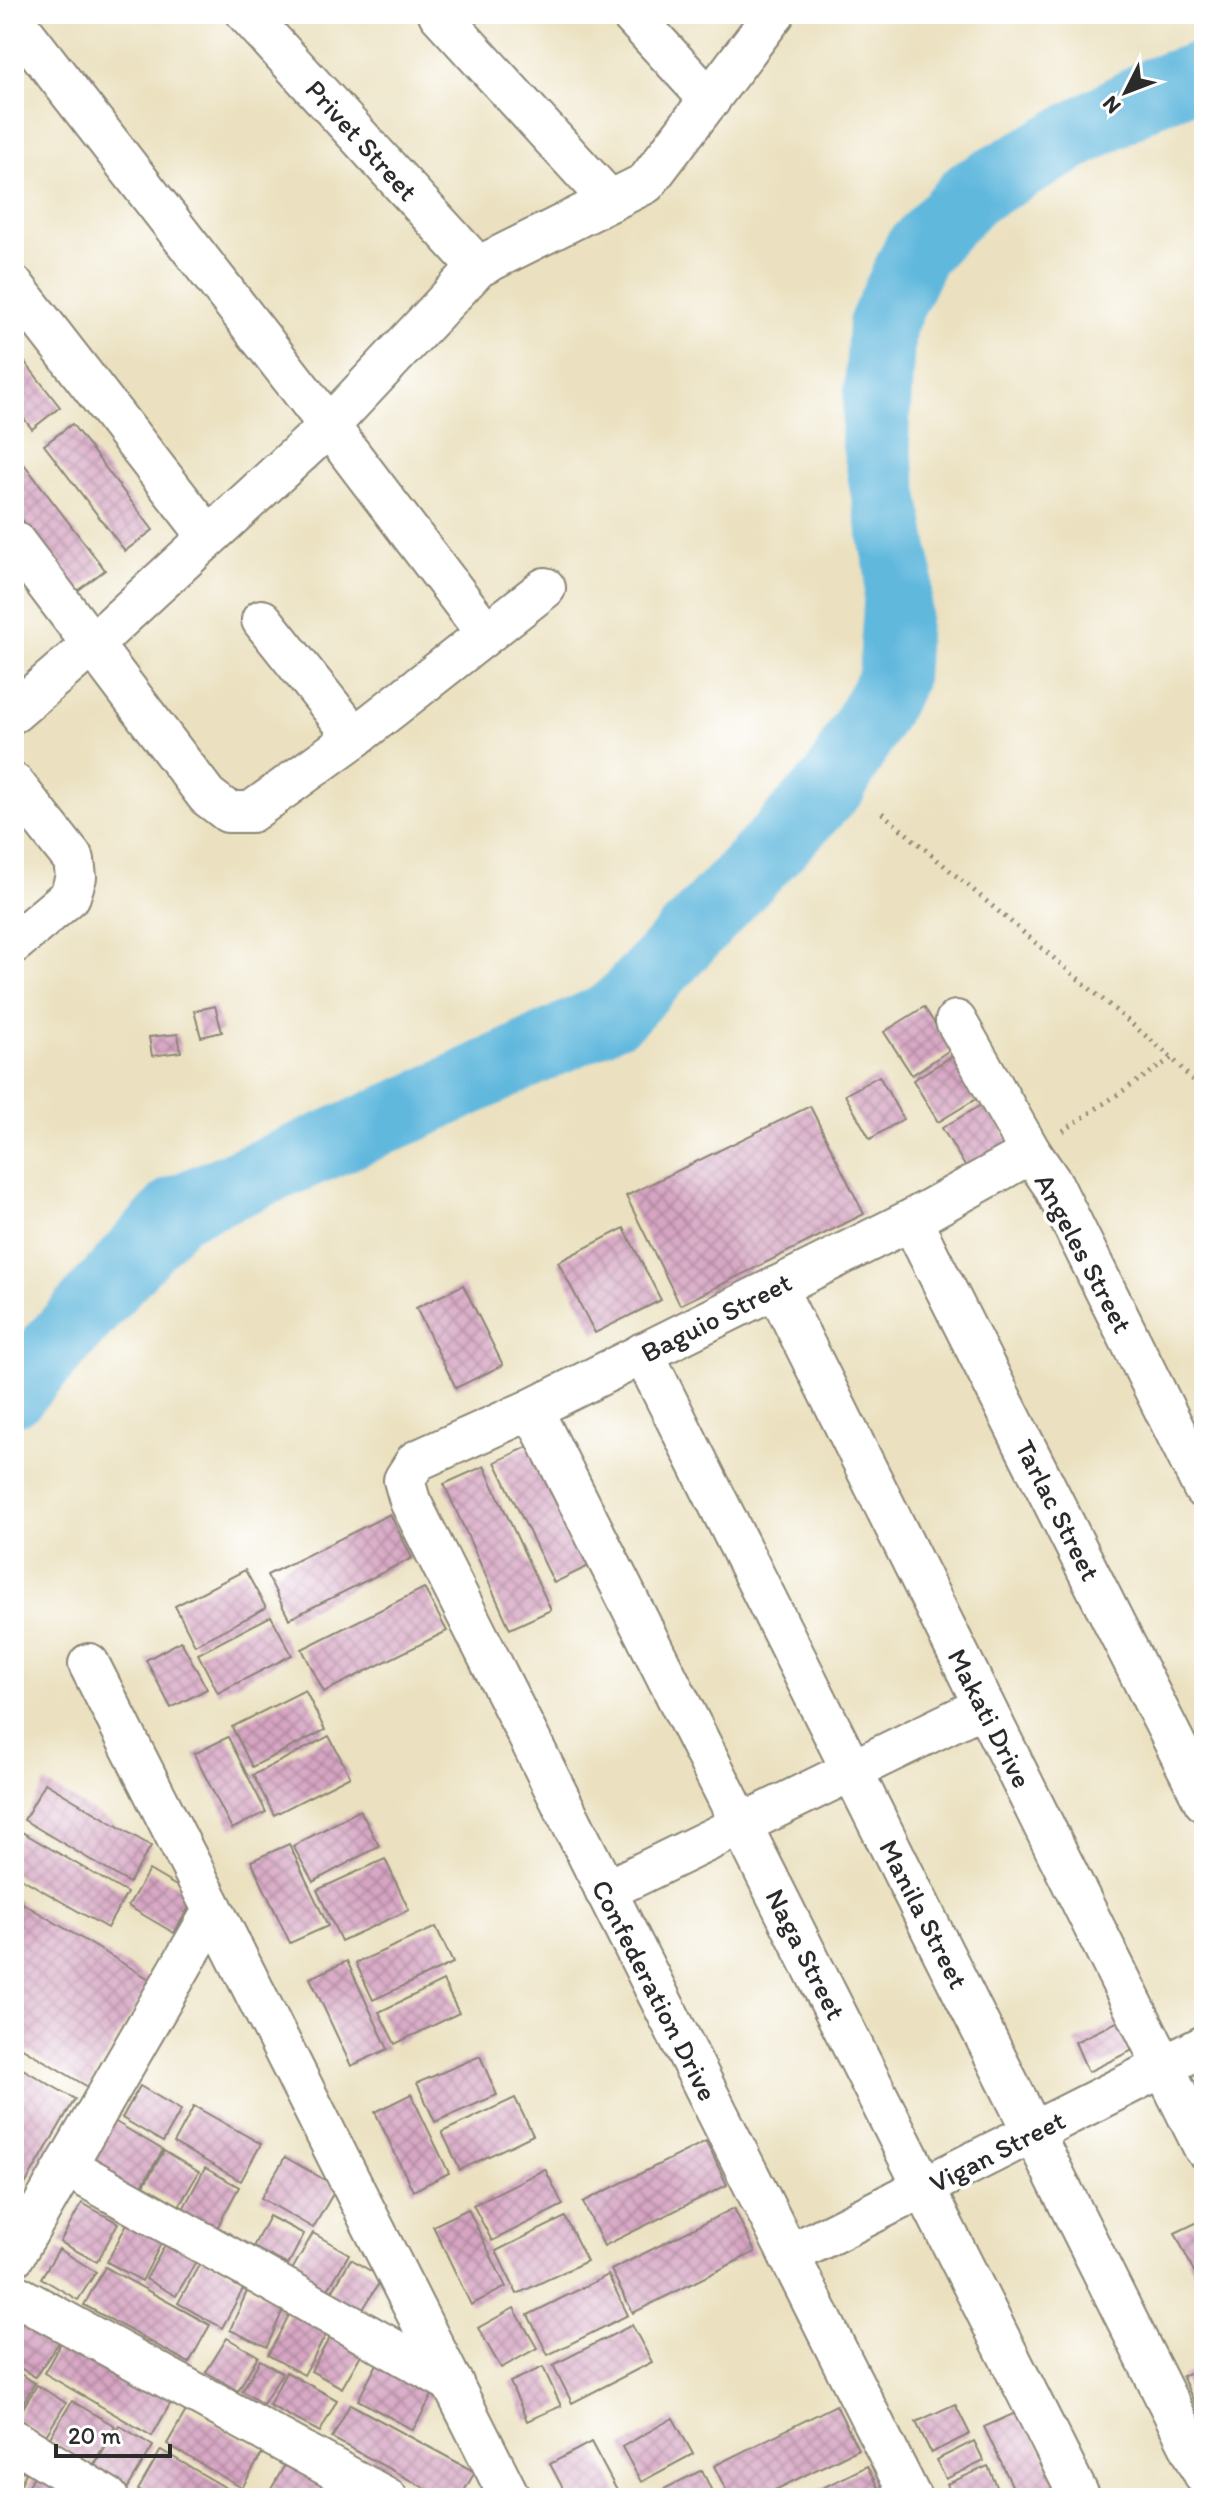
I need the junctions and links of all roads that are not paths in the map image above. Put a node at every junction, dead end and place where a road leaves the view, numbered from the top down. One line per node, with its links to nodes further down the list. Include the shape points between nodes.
1 (247, 14): 8 (street, Privet Street)
2 (439, 14): 7 (street)
3 (631, 14): 6 (street)
4 (774, 14): 6 (street)
5 (14, 20): 10 (street)
6 (710, 100): 7 (street, via 646,183)
7 (610, 201): 8 (street)
8 (478, 267): 10 (street)
9 (14, 286): 11 (street)
10 (329, 426): 11 (street); 15 (street)
11 (208, 536): 16 (street)
12 (14, 541): 16 (street)
13 (545, 588): 15 (street)
14 (262, 620): 18 (street)
15 (486, 633): 18 (street)
16 (93, 644): 17 (street); 18 (street, via 207,796 228,812 251,812)
17 (14, 712)
18 (355, 737)
19 (14, 784): 20 (street, via 74,860 76,877 70,896)
20 (14, 943)
21 (956, 1021): 22 (street, Angeles Street)
22 (1031, 1153): 23 (street, Baguio Street); 28 (street, Angeles Street, via 1053,1185)
23 (911, 1220): 24 (street, Baguio Street); 32 (street, Tarlac Street)
24 (776, 1287): 25 (street, Baguio Street); 30 (street, Makati Drive)
25 (643, 1353): 26 (street, Baguio Street); 31 (street, Manila Street)
26 (532, 1409): 27 (street, Baguio Street, via 416,1461); 33 (street, Naga Street)
27 (404, 1480): 34 (street, Confederation Drive)
28 (1204, 1489)
29 (89, 1664): 35 (street)
30 (984, 1706): 31 (street); 37 (street, Makati Drive)
31 (852, 1770): 33 (street); 38 (street, Manila Street)
32 (1204, 1801)
33 (741, 1825): 34 (street); 41 (street, Naga Street)
34 (605, 1891): 42 (street, Confederation Drive)
35 (213, 1911): 40 (street); 45 (street)
36 (1204, 2046): 37 (street, Vigan Street)
37 (1164, 2066): 38 (street, Vigan Street); 39 (street, Makati Drive)
38 (1034, 2132): 41 (street, Vigan Street); 47 (street, Manila Street)
39 (1204, 2148)
40 (66, 2166): 43 (street); 45 (street)
41 (924, 2187): 42 (street, Vigan Street); 52 (street, Naga Street)
42 (789, 2255): 51 (street, Confederation Drive)
43 (14, 2256)
44 (14, 2294): 49 (street)
45 (453, 2383): 50 (street)
46 (14, 2440): 48 (street)
47 (1204, 2474)
48 (108, 2498)
49 (387, 2498)
50 (510, 2498)
51 (911, 2498)
52 (1080, 2498)

